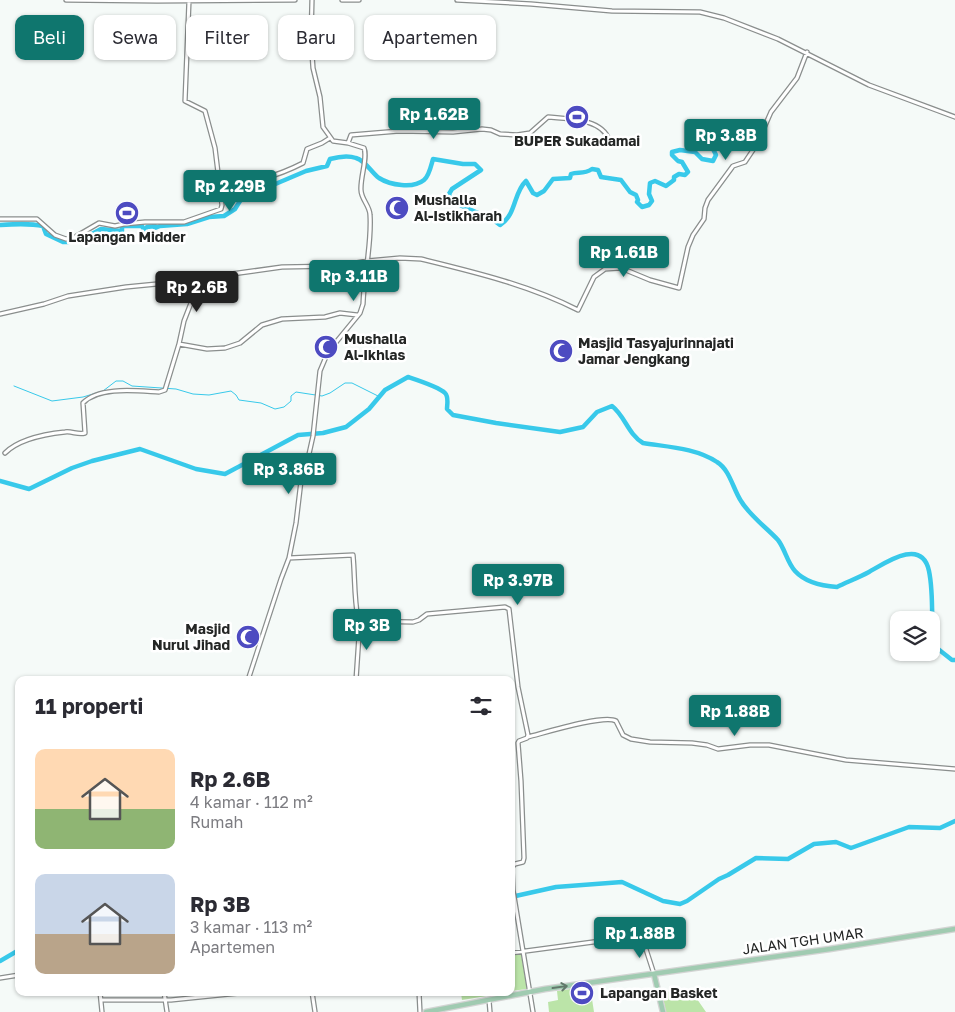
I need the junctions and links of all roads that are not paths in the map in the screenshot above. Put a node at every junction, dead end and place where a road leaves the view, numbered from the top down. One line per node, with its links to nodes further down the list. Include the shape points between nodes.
1 (66, 0): 7 (street)
2 (295, 0): 7 (street)
3 (312, 0): 10 (street, via 312,68 324,127)
4 (342, 0): 5 (street)
5 (359, 0)
6 (457, 0): 8 (street, via 612,11 695,12 724,18)
7 (188, 1): 13 (street, via 185,102 205,111 214,142)
8 (807, 52): 9 (street, via 869,85); 15 (street, via 797,78 771,112 758,144 746,161 733,166 708,200 704,219 688,246 680,287 612,268 596,275 579,310 547,295 421,258)
9 (955, 117)
10 (330, 138): 12 (street, via 335,142); 13 (street, via 307,149 303,163 279,174)
11 (609, 140): 12 (street, via 600,126 548,117 530,133 517,135 482,129 398,131 350,135)
12 (348, 142): 15 (street, via 364,148 361,193 370,212 371,225)
13 (220, 187): 14 (street, via 222,209 184,222 99,224 66,239 55,235 37,219)
14 (0, 219)
15 (367, 260): 16 (street, via 339,266 282,267); 18 (street, via 363,304)
16 (194, 279): 17 (street, via 68,296); 19 (street, via 192,303)
17 (0, 314)
18 (358, 315): 19 (street, via 340,313 326,317 282,319 262,325 240,343 225,348 207,349); 21 (street, via 328,352 320,371 313,435 301,481)
19 (179, 344): 20 (street, via 165,390 119,390 92,398 83,403 85,433 53,434 14,445)
20 (5, 453)
21 (289, 558): 22 (street, via 353,555 356,612); 23 (street)
22 (360, 620): 24 (street); 25 (street, via 413,622 427,614 508,608)
23 (249, 676)
24 (356, 676)
25 (528, 737): 26 (street, via 610,719 616,721 623,735 650,742 692,743 718,749 769,745 846,760); 27 (street, via 518,743 524,858 523,862)
26 (955, 769)
27 (515, 864)
28 (515, 906): 30 (street)
29 (955, 929): 32 (main road, JALAN TGH UMAR)
30 (522, 952): 31 (street); 32 (street, via 641,937); 35 (street)
31 (515, 953)
32 (654, 974): 35 (main road, JALAN TGH UMAR, one-way to 32); 53 (main road)
33 (15, 976): 34 (street)
34 (0, 978)
35 (530, 992): 36 (main road, JALAN TGH UMAR); 52 (street)
36 (515, 995)
37 (100, 996): 43 (street)
38 (164, 996): 44 (street)
39 (207, 996): 44 (street)
40 (313, 996): 48 (street)
41 (419, 996): 49 (street)
42 (509, 996): 45 (main road, JALAN TGH UMAR)
43 (101, 1000): 44 (street); 46 (street)
44 (165, 1000): 47 (street)
45 (488, 1000): 50 (main road, JALAN TGH UMAR); 51 (street)
46 (102, 1012)
47 (167, 1012)
48 (315, 1012)
49 (420, 1012)
50 (426, 1012)
51 (490, 1012)
52 (533, 1012)
53 (663, 1012)

